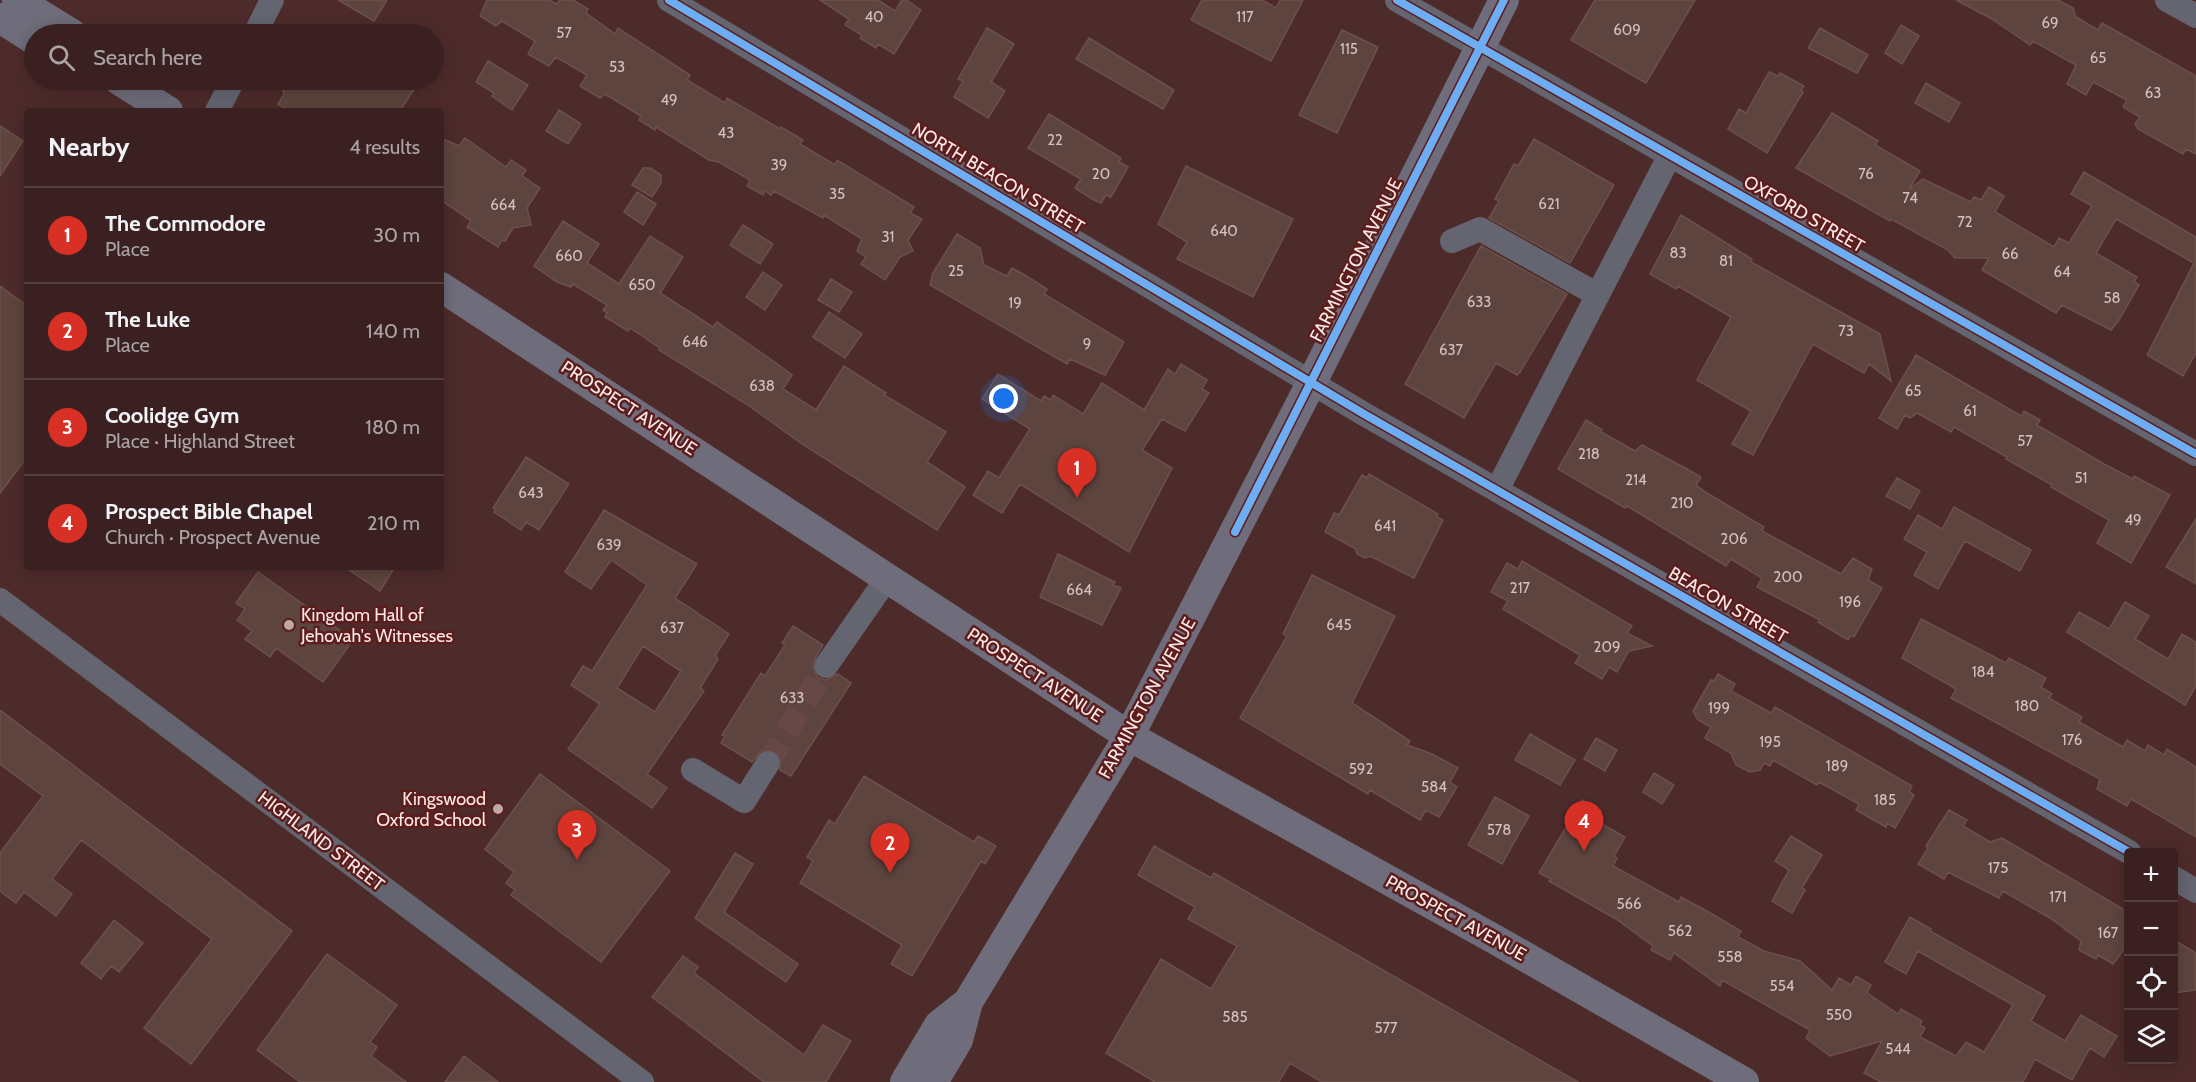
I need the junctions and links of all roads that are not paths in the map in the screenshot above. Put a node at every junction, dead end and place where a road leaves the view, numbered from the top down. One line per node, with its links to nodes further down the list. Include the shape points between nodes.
1 (17, 0): 9 (main road)
2 (272, 0): 10 (street)
3 (669, 0): 21 (street, NORTH BEACON STREET)
4 (1396, 0): 12 (street, OXFORD STREET)
5 (1504, 0): 12 (main road, FARMINGTON AVENUE)
6 (2168, 0): 7 (street)
7 (2196, 16)
8 (0, 18): 11 (main road)
9 (56, 24)
10 (260, 24)
11 (24, 34)
12 (1480, 47): 17 (street, OXFORD STREET); 21 (main road, FARMINGTON AVENUE)
13 (135, 90): 15 (main road)
14 (228, 90): 16 (street)
15 (163, 108)
16 (219, 108)
17 (1670, 155): 20 (street); 22 (street, OXFORD STREET)
18 (1452, 241): 20 (street, via 1479,229)
19 (444, 289): 24 (main road, PROSPECT AVENUE)
20 (1598, 295): 23 (street)
21 (1311, 383): 23 (street, BEACON STREET); 27 (main road, FARMINGTON AVENUE)
22 (2196, 454)
23 (1497, 490): 30 (street, BEACON STREET)
24 (888, 577): 26 (street); 27 (main road, PROSPECT AVENUE)
25 (0, 600): 34 (street, HIGHLAND STREET)
26 (826, 666)
27 (1129, 736): 33 (main road, FARMINGTON AVENUE); 37 (main road, PROSPECT AVENUE)
28 (768, 763): 29 (street, via 744,801)
29 (693, 770)
30 (2124, 849)
31 (2178, 880): 32 (street)
32 (2196, 891)
33 (968, 1002): 35 (main road, FARMINGTON AVENUE, via 939,1025); 36 (main road, FARMINGTON AVENUE, via 958,1040)
34 (642, 1082)
35 (905, 1082)
36 (933, 1082)
37 (1744, 1082)

